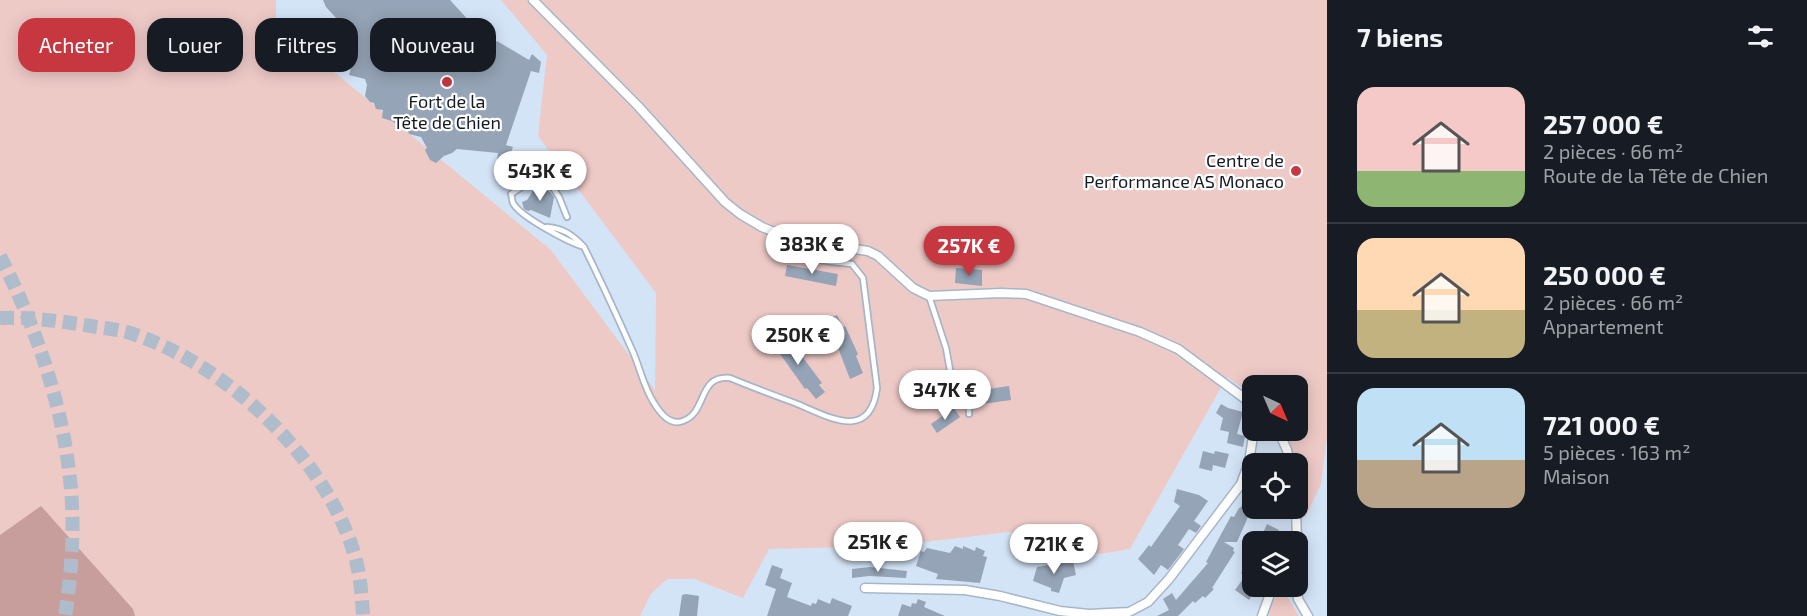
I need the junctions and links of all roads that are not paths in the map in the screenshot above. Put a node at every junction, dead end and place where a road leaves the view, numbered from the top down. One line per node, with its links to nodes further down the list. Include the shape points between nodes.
1 (533, 0): 3 (street, via 638,106 724,202 762,227)
2 (567, 217): 3 (lane, via 546,177 539,176 511,194 512,203 526,217 573,235 584,247 648,393 673,422 689,418 714,379 721,378 730,378 836,421 859,419 875,403 877,388 863,278 852,264 808,257 797,250)
3 (794, 240): 4 (street, via 868,250 913,288)
4 (929, 296): 5 (street, via 1026,294 1140,332 1178,349); 6 (lane, via 950,370 969,406)
5 (1242, 397)
6 (969, 414)
7 (1253, 441): 8 (street, via 1241,484 1169,579 1148,602 1129,612 1060,611 964,590)
8 (865, 588)
9 (1269, 597): 11 (street)
10 (1298, 597): 12 (street)
11 (1262, 616)
12 (1308, 616)

